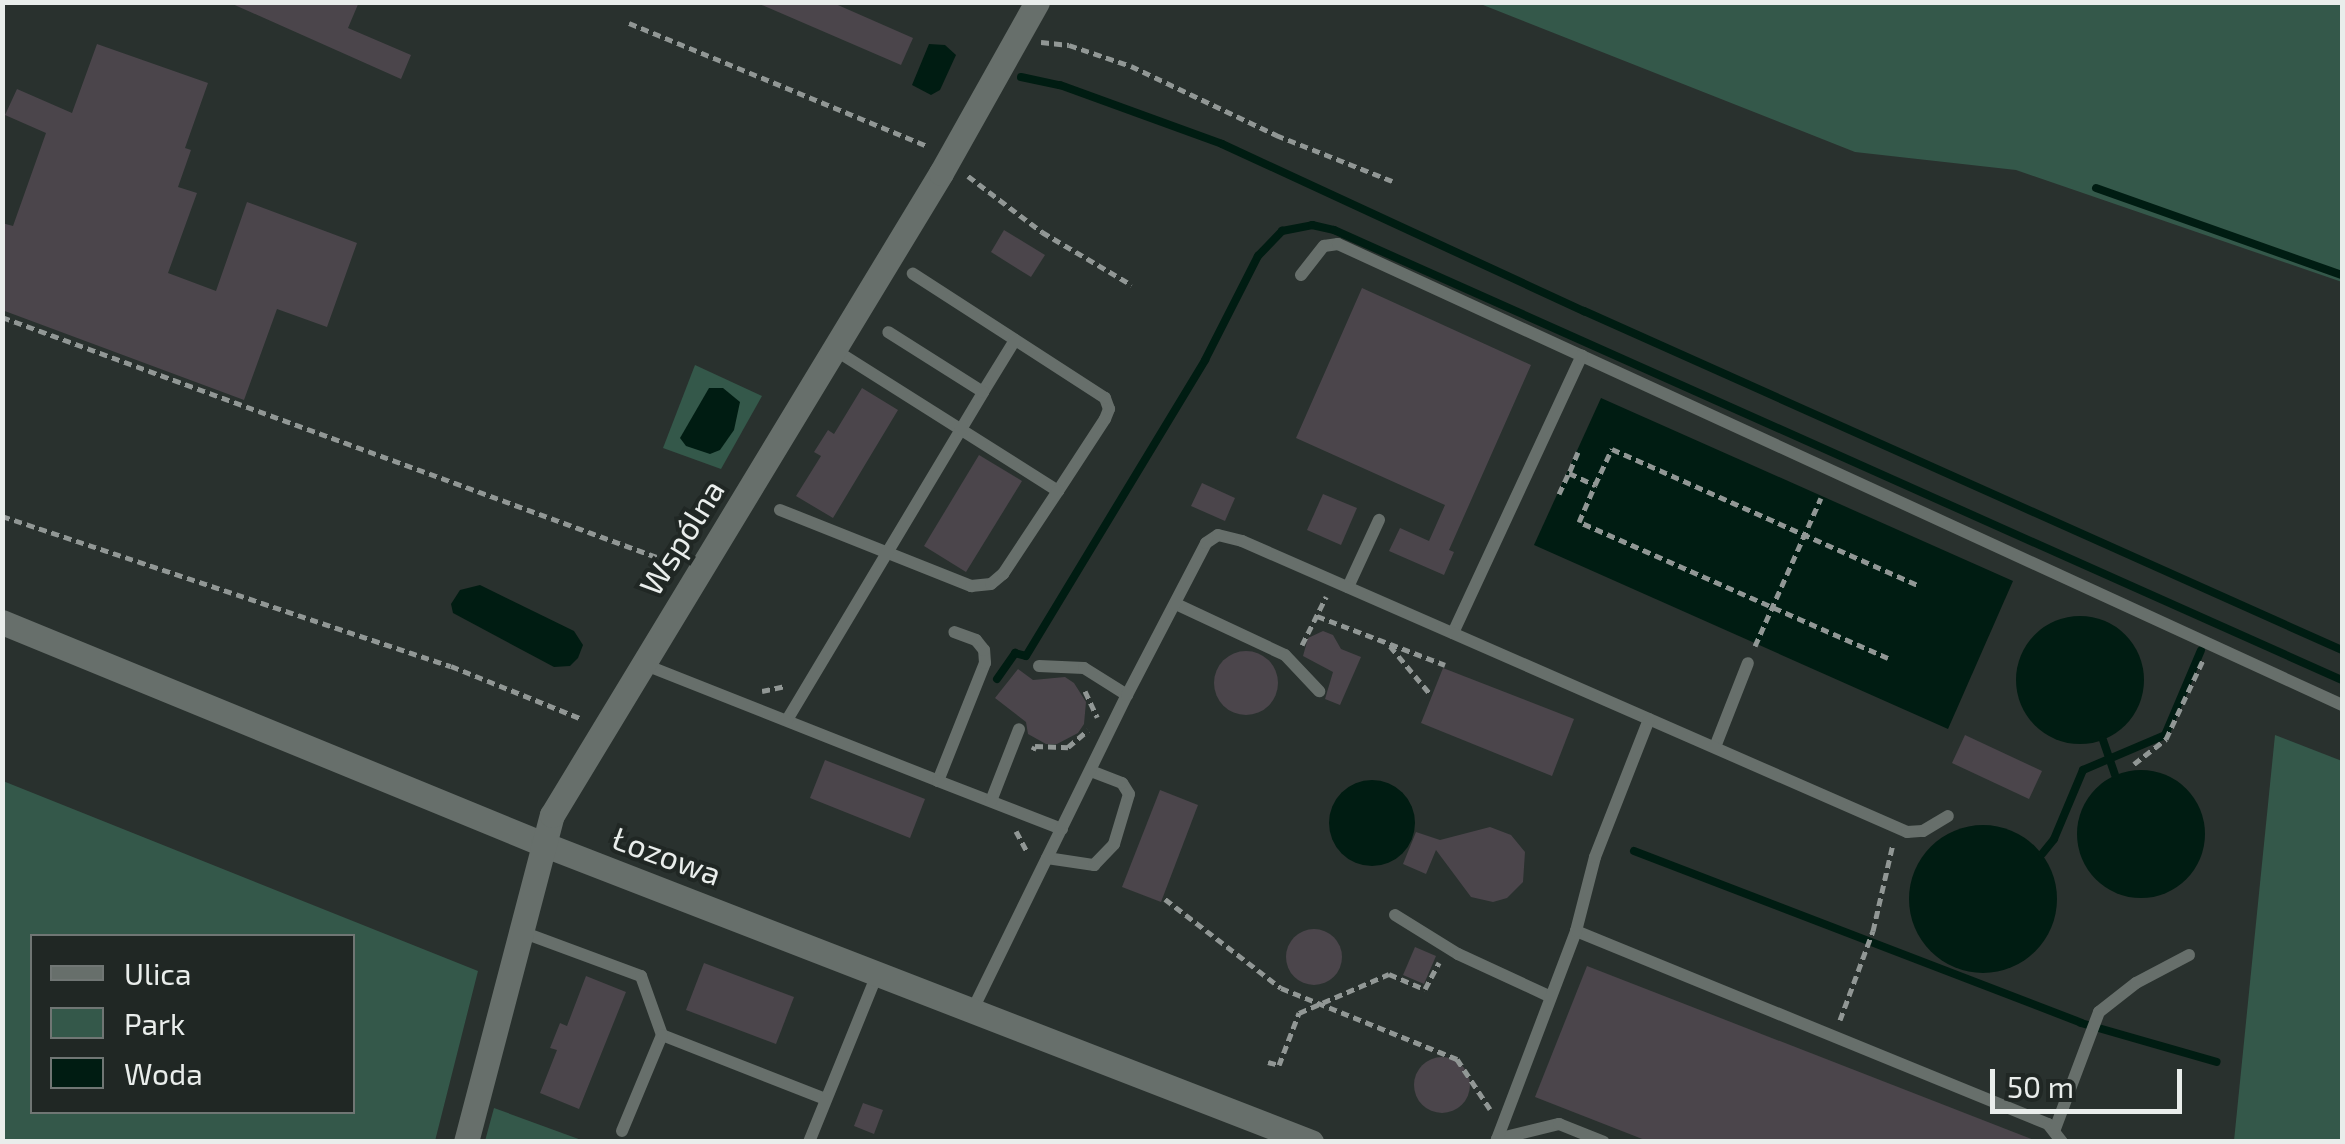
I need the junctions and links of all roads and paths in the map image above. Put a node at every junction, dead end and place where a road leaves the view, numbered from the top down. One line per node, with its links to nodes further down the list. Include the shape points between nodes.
1 (1037, 2): 3 (street, Wspólna)
2 (628, 23): 4 (path, via 909,136)
3 (1014, 45): 4 (street, Wspólna); 5 (path, via 1069,45 1132,66)
4 (948, 161): 8 (path, via 1042,232); 12 (street, Wspólna)
5 (1392, 181)
6 (914, 274): 11 (lane)
7 (1301, 275): 13 (lane, via 1324,246 1338,244)
8 (1132, 285)
9 (2, 317): 27 (path)
10 (888, 332): 14 (lane)
11 (1015, 340): 14 (lane); 19 (lane, via 1105,398 1109,409)
12 (835, 350): 15 (lane); 27 (street, Wspólna)
13 (1582, 356): 36 (lane); 39 (lane)
14 (983, 392): 15 (lane)
15 (960, 430): 19 (lane); 26 (lane)
16 (1578, 452): 17 (path)
17 (1568, 473): 18 (path); 20 (path)
18 (1595, 485): 25 (path, via 1612,449); 32 (path, via 1579,522)
19 (1058, 490): 26 (lane, via 991,584 971,586)
20 (1559, 494)
21 (1821, 498): 25 (path)
22 (780, 510): 26 (lane)
23 (2, 516): 57 (path, via 451,666 564,709)
24 (1379, 520): 30 (lane)
25 (1804, 535): 29 (path); 32 (path)
26 (886, 552): 54 (lane)
27 (697, 573): 41 (street, Wspólna)
28 (1333, 580): 30 (lane); 31 (lane, via 1218,535 1206,543); 33 (path)
29 (1920, 586)
30 (1348, 587): 36 (lane)
31 (1176, 604): 43 (lane); 50 (lane)
32 (1772, 607): 37 (path); 40 (path)
33 (1318, 616): 38 (path); 43 (path)
34 (2, 622): 69 (street, Łozowa)
35 (954, 632): 63 (lane, via 976,640 985,663)
36 (1453, 633): 53 (lane)
37 (1758, 640)
38 (1388, 643): 44 (path); 51 (path)
39 (2211, 644): 52 (lane); 61 (path, via 2166,739)
40 (1888, 658)
41 (641, 663): 54 (lane); 57 (street, Wspólna)
42 (1748, 663): 59 (lane)
43 (1293, 664): 49 (lane)
44 (1445, 664)
45 (1039, 666): 46 (lane)
46 (1062, 666): 50 (lane, via 1084,668); 55 (path, via 1086,692)
47 (793, 678): 48 (path, via 775,690)
48 (753, 690)
49 (1319, 691)
50 (1127, 694): 62 (lane)
51 (1431, 695)
52 (2342, 705)
53 (1650, 719): 59 (lane); 74 (lane, via 1595,857)
54 (787, 720): 63 (lane)
55 (1098, 721): 58 (path); 60 (path, via 1068,747 1035,746)
56 (1020, 729): 64 (lane)
57 (600, 734): 69 (street, Wspólna, via 552,815)
58 (1092, 742)
59 (1714, 748): 67 (lane)
60 (1029, 760)
61 (2134, 764)
62 (1091, 771): 68 (lane); 70 (lane, via 1122,783 1129,794 1114,844 1094,866)
63 (938, 780): 64 (lane)
64 (991, 801): 65 (lane)
65 (1009, 808): 68 (lane); 71 (path, via 1004,822 1019,834)
66 (1948, 816): 67 (lane, via 1923,832)
67 (1896, 827): 83 (path, via 1873,931)
68 (1062, 829): 70 (lane)
69 (543, 844): 75 (street, Wspólna); 78 (street, Łozowa)
70 (1048, 858): 81 (lane)
71 (1030, 861)
72 (1164, 899): 80 (path, via 1281,988)
73 (1394, 915): 76 (lane)
74 (1576, 931): 79 (lane); 83 (lane)
75 (522, 932): 82 (lane, via 641,976); 89 (street, Wspólna)
76 (1447, 947): 79 (lane); 80 (path, via 1425,989 1390,974)
77 (2190, 955): 87 (lane, via 2136,982 2098,1012)
78 (878, 972): 81 (street, Łozowa); 85 (lane)
79 (1549, 996): 88 (lane)
80 (1320, 1004): 84 (path, via 1300,1013 1279,1065); 88 (path, via 1457,1059)
81 (973, 1009): 91 (street, Łozowa)
82 (662, 1036): 85 (lane); 86 (lane)
83 (1834, 1036): 87 (lane)
84 (1268, 1062)
85 (825, 1099): 90 (lane)
86 (622, 1132)
87 (2058, 1135)
88 (1498, 1137): 92 (lane, via 1559,1124)
89 (466, 1142)
90 (809, 1142)
91 (1311, 1142)
92 (1604, 1142)

